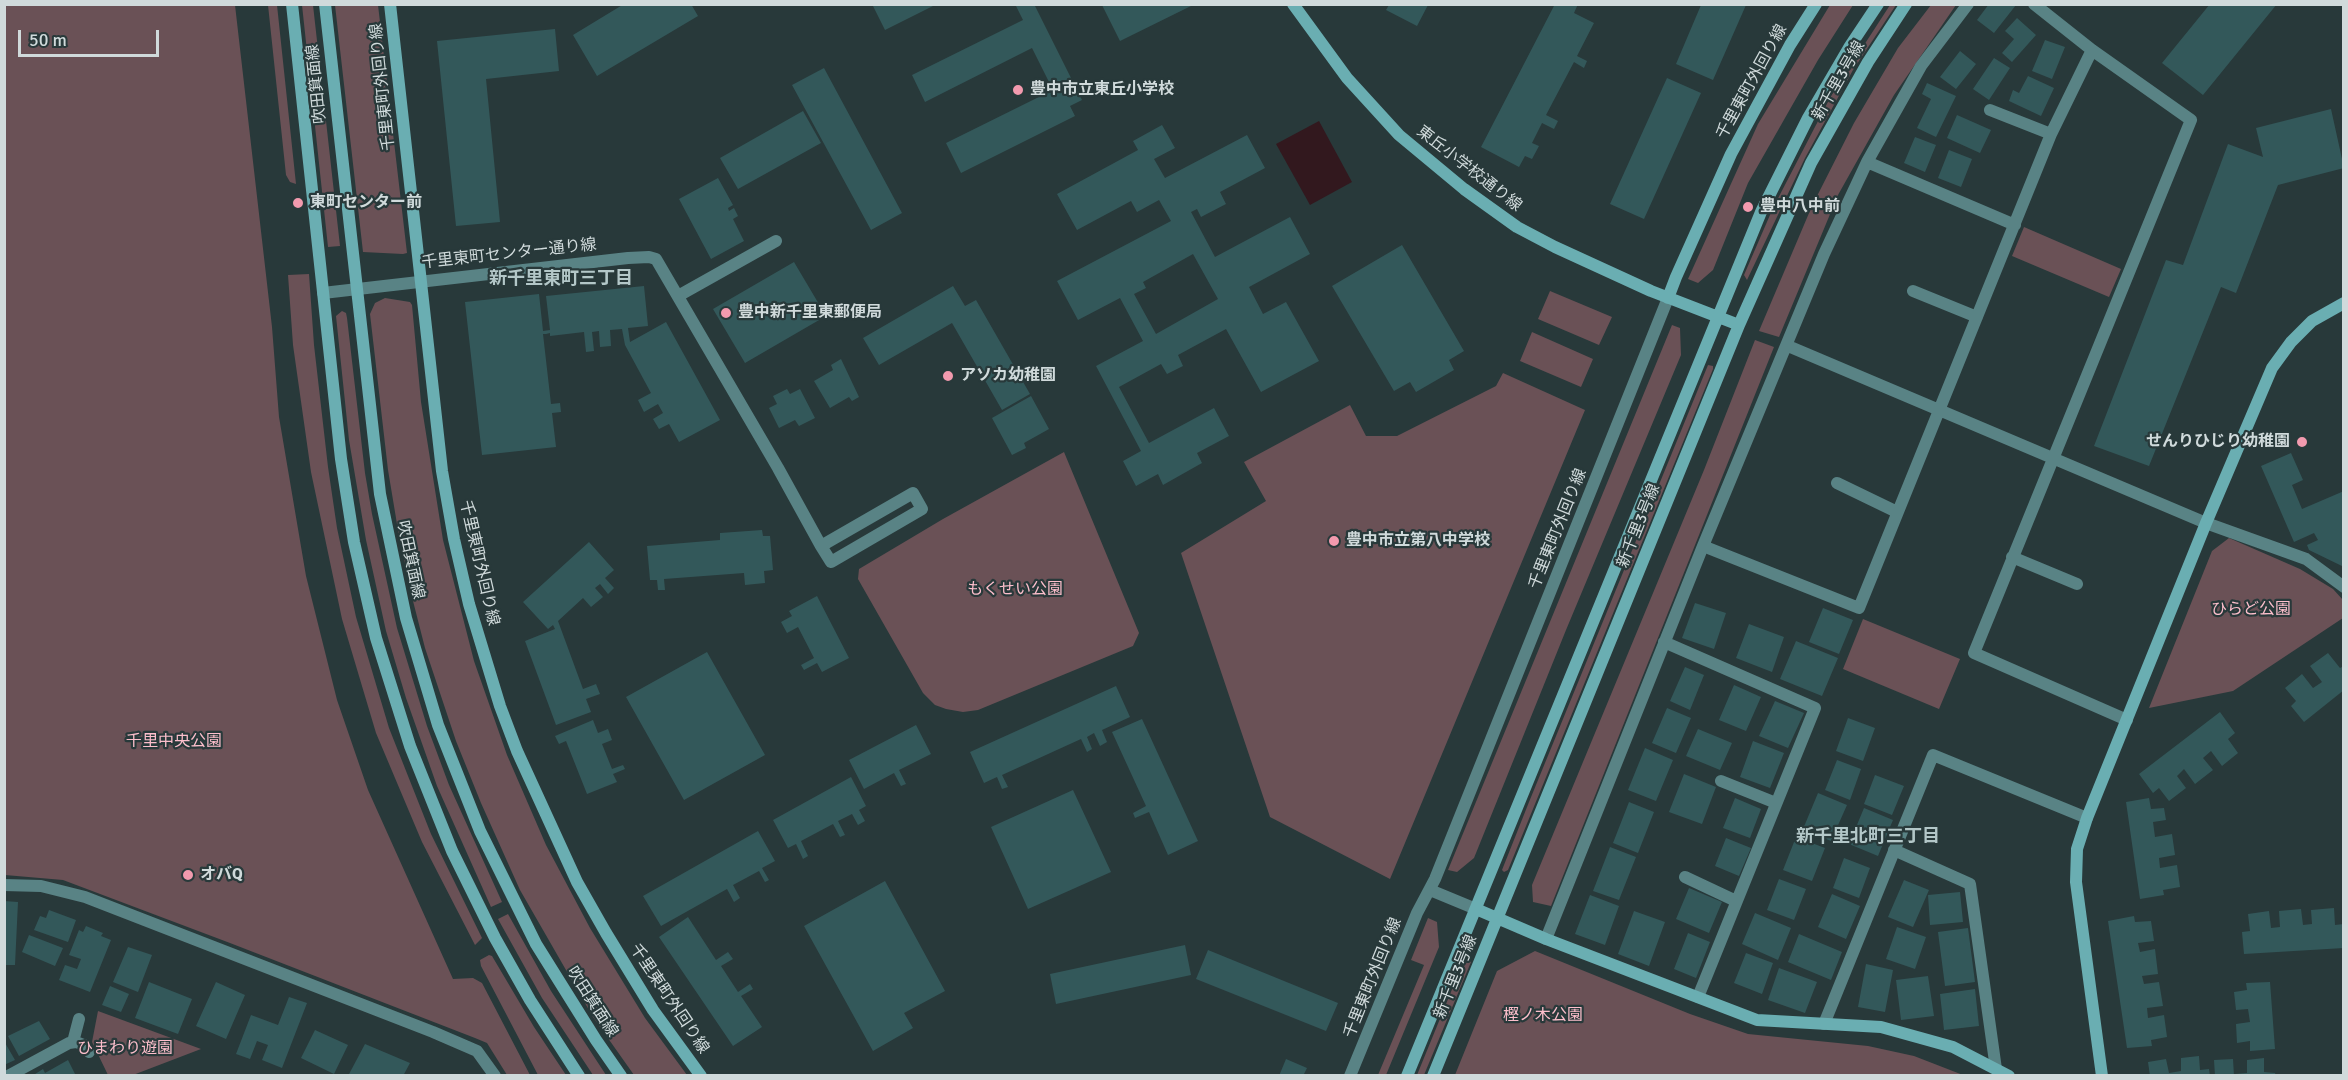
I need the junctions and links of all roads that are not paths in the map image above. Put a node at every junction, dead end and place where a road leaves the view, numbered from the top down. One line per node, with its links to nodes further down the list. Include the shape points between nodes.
1 (292, 4): 19 (street, 吹田箕面線)
2 (325, 4): 17 (street, 吹田箕面線)
3 (390, 4): 16 (street, 千里東町外回り線)
4 (1293, 4): 21 (street, 東丘小学校通り線, via 1347,78 1399,135 1464,189 1517,227)
5 (1816, 4): 21 (street, 千里東町外回り線, via 1731,154)
6 (1878, 4): 23 (street, 新千里3号線, via 1808,118 1761,212)
7 (1906, 4): 25 (street, 新千里3号線, via 1811,163)
8 (1968, 4): 13 (street, via 1921,66)
9 (2034, 4): 10 (street)
10 (2092, 50): 12 (street); 28 (street, via 2191,120)
11 (1990, 110): 12 (street)
12 (2052, 134): 14 (street)
13 (1867, 162): 14 (street); 26 (street, via 1824,254)
14 (2015, 225): 24 (street)
15 (776, 241): 20 (street)
16 (421, 281): 17 (street, 千里東町センター通り線); 20 (street, 千里東町センター通り線, via 649,257 656,259); 62 (street, 千里東町外回り線, via 439,448 454,539 466,596 500,706 527,775 582,890 653,1010)
17 (356, 289): 19 (street, 千里東町センター通り線); 61 (street, 吹田箕面線, via 387,536 406,618 438,725 480,831 536,944)
18 (1913, 291): 24 (street)
19 (322, 293): 60 (street, 吹田箕面線, via 354,542 376,638 401,720 430,799 482,914)
20 (678, 296): 34 (street, 千里東町センター通り線)
21 (1668, 298): 23 (street, 東丘小学校通り線); 47 (street, 千里東町外回り線)
22 (2343, 303): 32 (street, via 2312,321 2272,368)
23 (1718, 316): 25 (street, 東丘小学校通り線); 49 (street, 新千里3号線)
24 (1977, 317): 27 (street)
25 (1739, 325): 50 (street, 新千里3号線)
26 (1788, 346): 27 (street); 35 (street)
27 (1939, 409): 28 (street); 30 (street)
28 (2054, 459): 32 (street); 36 (street)
29 (1837, 483): 30 (street)
30 (1897, 512): 35 (street, via 1859,608)
31 (873, 516): 33 (street); 33 (street, via 913,493 922,509); 34 (street)
32 (2206, 523): 38 (street, via 2306,559); 40 (street)
33 (882, 532): 34 (street, via 831,562)
34 (821, 546)
35 (1703, 546): 39 (street)
36 (2013, 557): 37 (street); 40 (street, via 1974,653)
37 (2078, 584)
38 (2343, 587)
39 (1664, 642): 42 (street, via 1815,708); 51 (street)
40 (2127, 720): 43 (street)
41 (1721, 781): 42 (street)
42 (1776, 803): 48 (street)
43 (2087, 818): 44 (street, via 1933,755); 67 (street, via 2077,849 2076,882)
44 (1894, 850): 54 (street); 57 (street, via 1970,884)
45 (1684, 877): 48 (street)
46 (4, 885): 59 (street, via 41,886 85,897 434,1032 477,1051)
47 (1430, 890): 49 (street); 63 (street, 千里東町外回り線)
48 (1736, 901): 52 (street)
49 (1476, 909): 50 (street); 64 (street, 新千里3号線)
50 (1498, 918): 51 (street); 65 (street, 新千里3号線)
51 (1546, 939): 52 (street)
52 (1698, 997): 54 (street, via 1756,1020)
53 (79, 1019): 55 (street)
54 (1824, 1024): 57 (street, via 1881,1027 1918,1036 1953,1047)
55 (73, 1042): 56 (street, via 84,1045); 58 (street)
56 (89, 1052)
57 (1996, 1069): 66 (street)
58 (8, 1076)
59 (495, 1076)
60 (579, 1076)
61 (621, 1076)
62 (701, 1076)
63 (1350, 1076)
64 (1407, 1076)
65 (1433, 1076)
66 (2009, 1076)
67 (2102, 1076)

